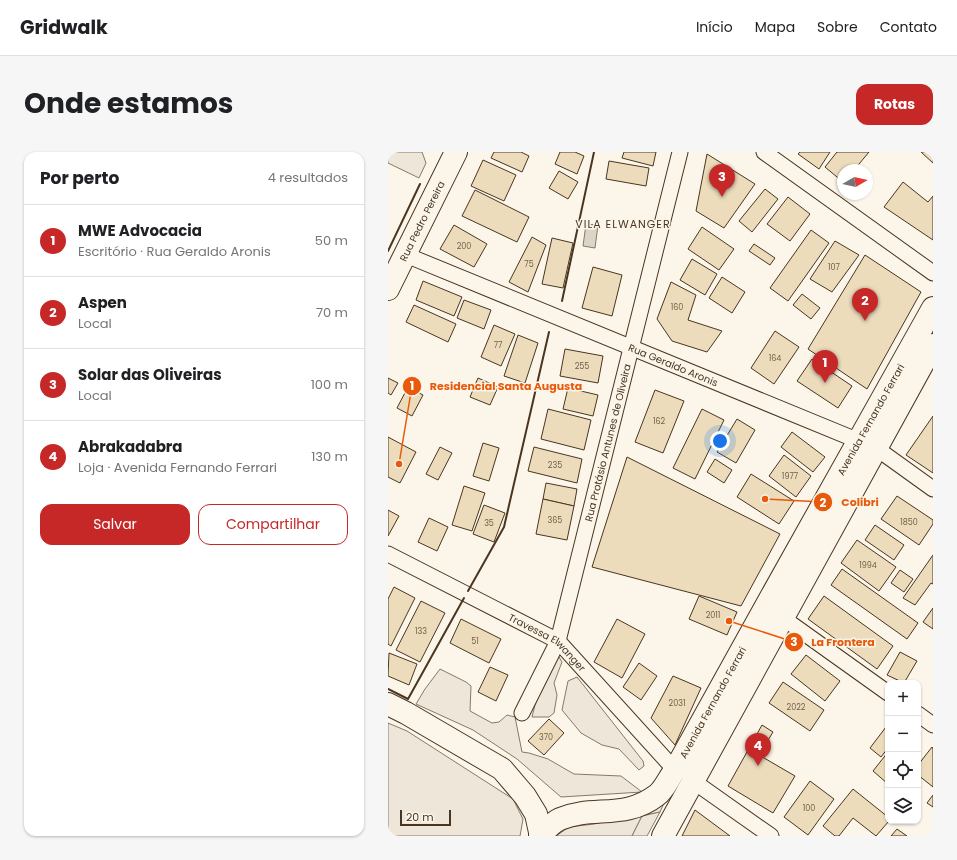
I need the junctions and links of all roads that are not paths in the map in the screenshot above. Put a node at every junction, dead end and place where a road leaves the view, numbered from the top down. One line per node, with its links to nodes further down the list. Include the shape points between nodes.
1 (456, 152): 4 (main road, Rua Pedro Pereira)
2 (680, 152): 9 (street, Rua Protásio Antunes de Oliveira)
3 (764, 152): 5 (street)
4 (406, 255): 6 (main road, Rua Pedro Pereira); 9 (street, Rua Geraldo Aronis)
5 (933, 273)
6 (388, 289)
7 (933, 308): 10 (main road, Avenida Fernando Ferrari)
8 (933, 345): 10 (main road, Avenida Fernando Ferrari)
9 (631, 348): 10 (street, Rua Geraldo Aronis); 14 (street, Rua Protásio Antunes de Oliveira)
10 (867, 444): 11 (street, Rua Geraldo Aronis); 13 (main road, Avenida Fernando Ferrari); 20 (main road, Avenida Fernando Ferrari)
11 (933, 489)
12 (388, 554): 14 (street, Travessa Elwanger)
13 (783, 618): 15 (street); 20 (main road, Avenida Fernando Ferrari)
14 (558, 641): 17 (street, Rua Protásio Antunes de Oliveira); 20 (street, Travessa Elwanger)
15 (885, 691)
16 (388, 704): 21 (main road, via 502,769 525,796 536,814)
17 (522, 713)
18 (921, 716): 19 (street)
19 (933, 724)
20 (684, 776): 21 (main road, Avenida Fernando Ferrari, via 642,805 623,811 576,814 559,820); 22 (main road, Avenida Fernando Ferrari); 23 (street, Travessa Elwanger)
21 (540, 835)
22 (663, 836)
23 (771, 836)

